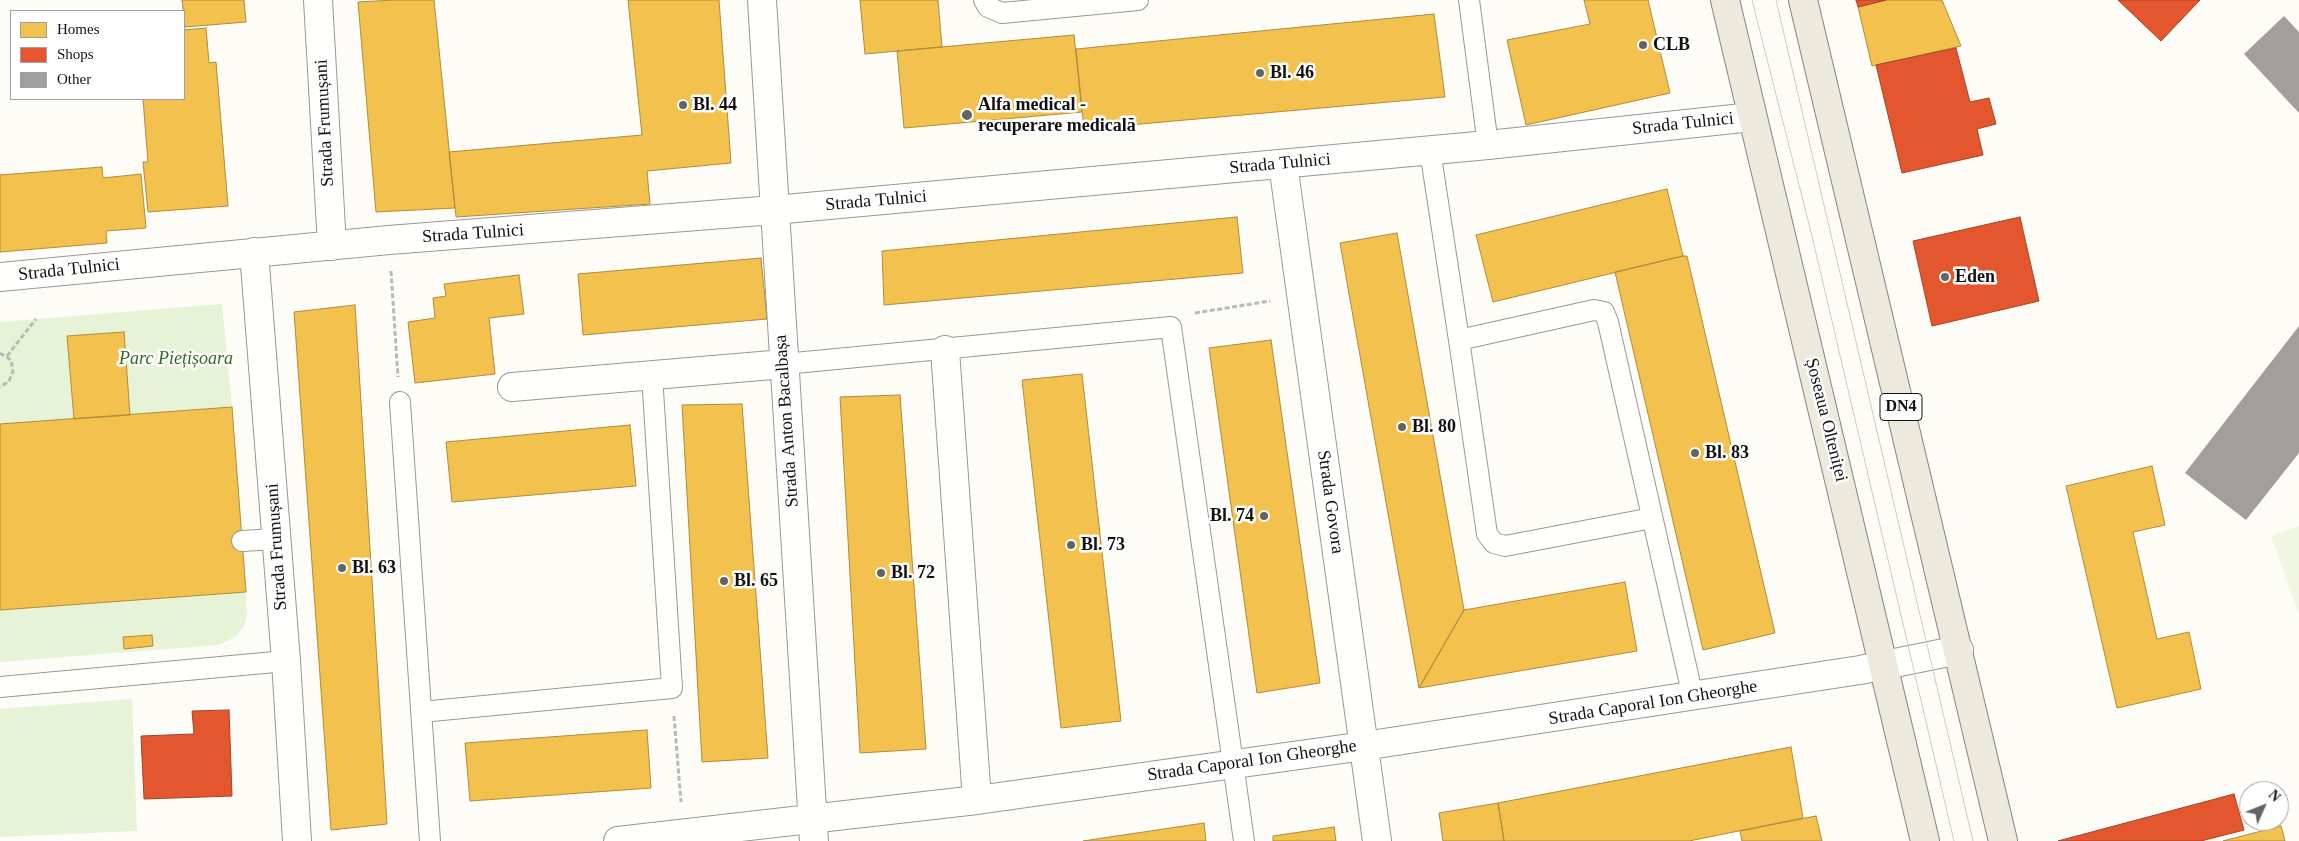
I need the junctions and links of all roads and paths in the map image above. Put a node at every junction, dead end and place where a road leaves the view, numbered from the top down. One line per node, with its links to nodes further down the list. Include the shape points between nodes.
1 (318, 0): 14 (street, Strada Frumușani)
2 (762, 0): 12 (street, Strada Anton Bacalbașa)
3 (984, 0): 4 (lane, via 988,7 1002,13)
4 (1138, 0)
5 (1469, 0): 9 (lane)
6 (1724, 0): 8 (main road, Șoseaua Olteniței)
7 (1803, 0): 32 (main road, DN4)
8 (1752, 117): 9 (street, Strada Tulnici); 34 (main road, Șoseaua Olteniței)
9 (1488, 145): 10 (street, Strada Tulnici)
10 (1430, 150): 11 (street, Strada Tulnici); 20 (lane)
11 (1283, 164): 12 (street, Strada Tulnici); 17 (street, Strada Govora)
12 (774, 210): 13 (street, Strada Tulnici); 24 (street, Strada Anton Bacalbașa)
13 (389, 240): 14 (street, Strada Tulnici); 28 (path)
14 (332, 246): 15 (street, Strada Tulnici)
15 (254, 252): 16 (street, Strada Tulnici); 30 (street, Strada Frumușani)
16 (0, 277)
17 (1301, 296): 19 (path, via 1190,314); 39 (street, Strada Govora)
18 (36, 319): 23 (path)
19 (1171, 328): 21 (lane); 40 (lane)
20 (1459, 340): 29 (lane, via 1594,310 1604,312); 29 (lane, via 1487,534 1494,543 1505,546)
21 (945, 350): 24 (lane); 41 (street)
22 (0, 353): 23 (path)
23 (7, 356): 26 (path, via 13,371 9,381)
24 (784, 364): 25 (street); 42 (street, Strada Anton Bacalbașa)
25 (652, 375): 27 (street); 36 (lane)
26 (0, 387)
27 (512, 387)
28 (400, 402): 38 (lane)
29 (1652, 518): 37 (lane)
30 (276, 539): 31 (lane); 33 (street, Strada Frumușani)
31 (242, 541)
32 (1959, 650): 34 (street, Strada Caporal Ion Gheorghe); 50 (main road, DN4)
33 (286, 661): 35 (lane); 44 (street, Strada Frumușani)
34 (1884, 666): 37 (street, Strada Caporal Ion Gheorghe); 49 (main road, Șoseaua Olteniței)
35 (0, 687)
36 (672, 688): 38 (lane); 43 (path)
37 (1693, 697): 39 (street, Strada Caporal Ion Gheorghe)
38 (422, 712): 45 (lane)
39 (1364, 746): 40 (street, Strada Caporal Ion Gheorghe); 48 (street, Strada Govora)
40 (1232, 764): 41 (street, Strada Caporal Ion Gheorghe); 47 (lane)
41 (977, 800): 42 (street, Strada Caporal Ion Gheorghe)
42 (813, 830): 43 (street, Strada Caporal Ion Gheorghe)
43 (683, 835): 46 (street, Strada Caporal Ion Gheorghe)
44 (298, 841)
45 (430, 841)
46 (618, 841)
47 (1244, 841)
48 (1377, 841)
49 (1925, 841)
50 (2003, 841)

